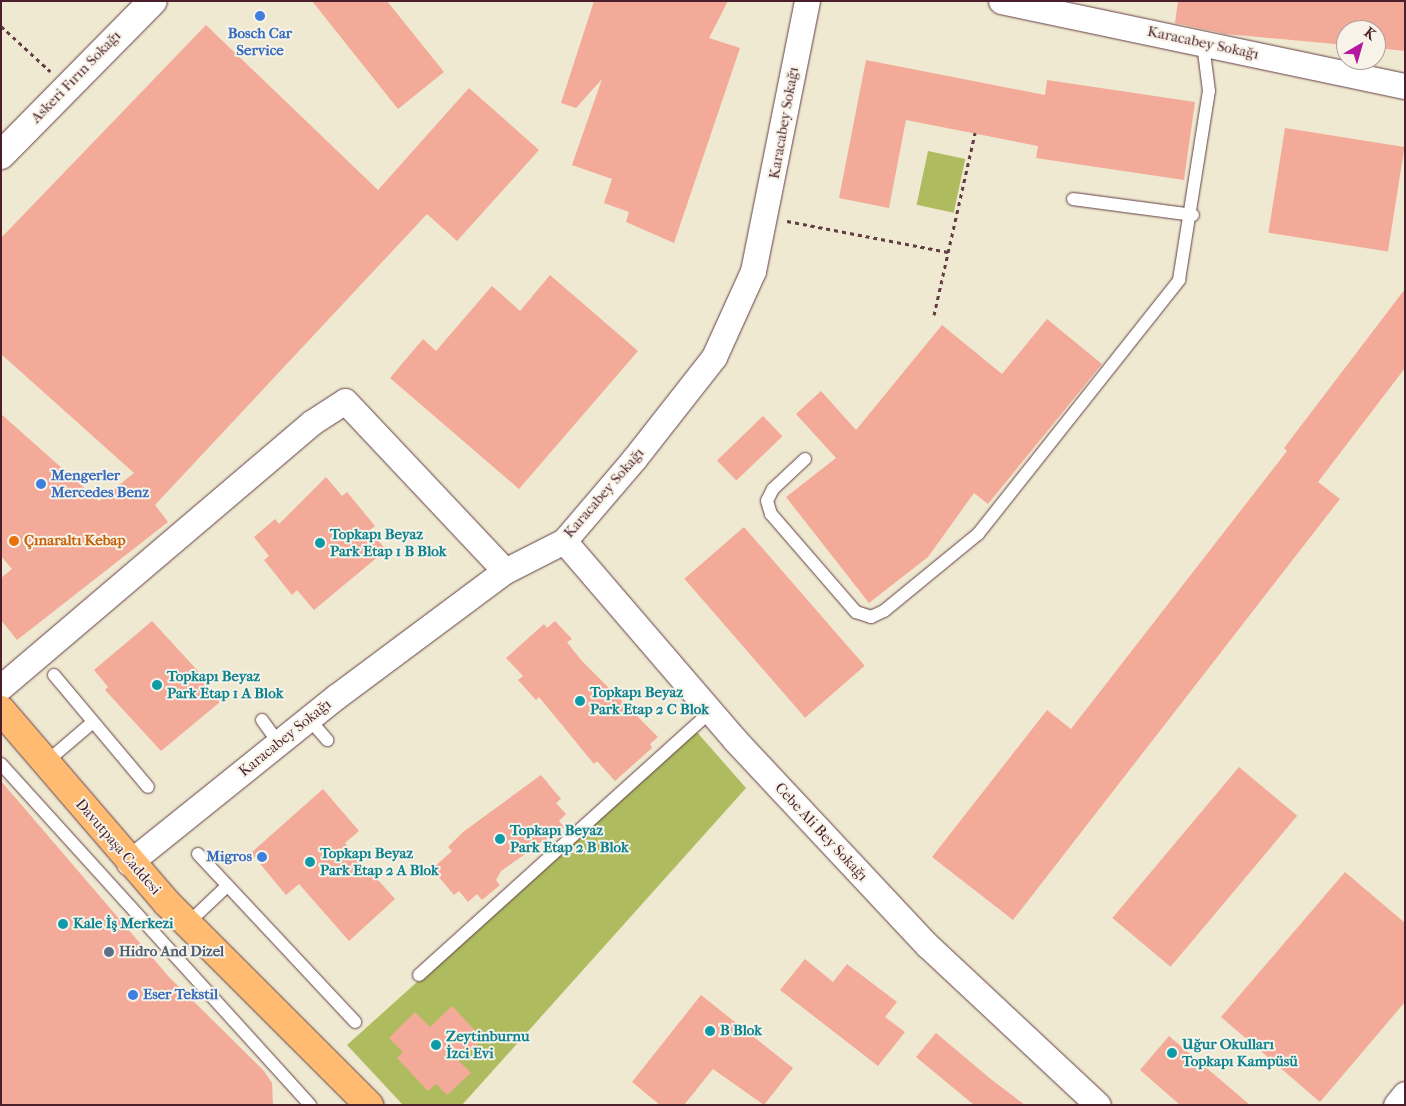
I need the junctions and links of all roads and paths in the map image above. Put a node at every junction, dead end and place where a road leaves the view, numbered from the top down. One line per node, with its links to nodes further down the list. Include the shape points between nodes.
1 (153, 1): 8 (street, Askeri Fırın Sokağı)
2 (807, 1): 13 (street, Karacabey Sokağı)
3 (1001, 1): 4 (street, Karacabey Sokağı)
4 (1069, 8): 6 (street, Karacabey Sokağı)
5 (1, 26): 8 (path)
6 (1203, 44): 7 (street, Karacabey Sokağı); 12 (lane, via 1209,91)
7 (1405, 86)
8 (66, 87): 10 (street, Askeri Fırın Sokağı)
9 (975, 134): 14 (path)
10 (1, 155)
11 (1073, 199): 12 (lane)
12 (1193, 215): 16 (lane, via 1179,280 1098,386 978,534 884,611 871,616 856,612 771,514 767,502 773,489)
13 (766, 217): 14 (path); 17 (street, Karacabey Sokağı, via 753,271 714,357)
14 (948, 252): 15 (path)
15 (934, 315)
16 (805, 458)
17 (564, 541): 18 (street, Karacabey Sokağı); 22 (street, Cebe Ali Bey Sokağı)
18 (505, 571): 20 (street, via 345,402 311,423); 23 (street, Karacabey Sokağı)
19 (54, 675): 25 (lane)
20 (1, 687)
21 (1, 710): 28 (main road, Davutpaşa Caddesi)
22 (710, 712): 35 (lane); 40 (street, Cebe Ali Bey Sokağı, via 927,945)
23 (308, 719): 26 (lane); 27 (street, Karacabey Sokağı)
24 (262, 720): 27 (lane)
25 (93, 722): 28 (lane); 30 (lane)
26 (327, 740)
27 (279, 743): 32 (street, Karacabey Sokağı)
28 (45, 763): 32 (main road, Davutpaşa Caddesi)
29 (1, 764): 39 (lane)
30 (148, 787)
31 (198, 854): 33 (lane)
32 (129, 863): 34 (main road, Davutpaşa Caddesi)
33 (227, 886): 34 (lane); 36 (lane)
34 (187, 924): 38 (main road, Davutpaşa Caddesi)
35 (419, 975)
36 (355, 1022)
37 (1405, 1094): 41 (street)
38 (361, 1103)
39 (310, 1105)
40 (1098, 1105)
41 (1396, 1105)

